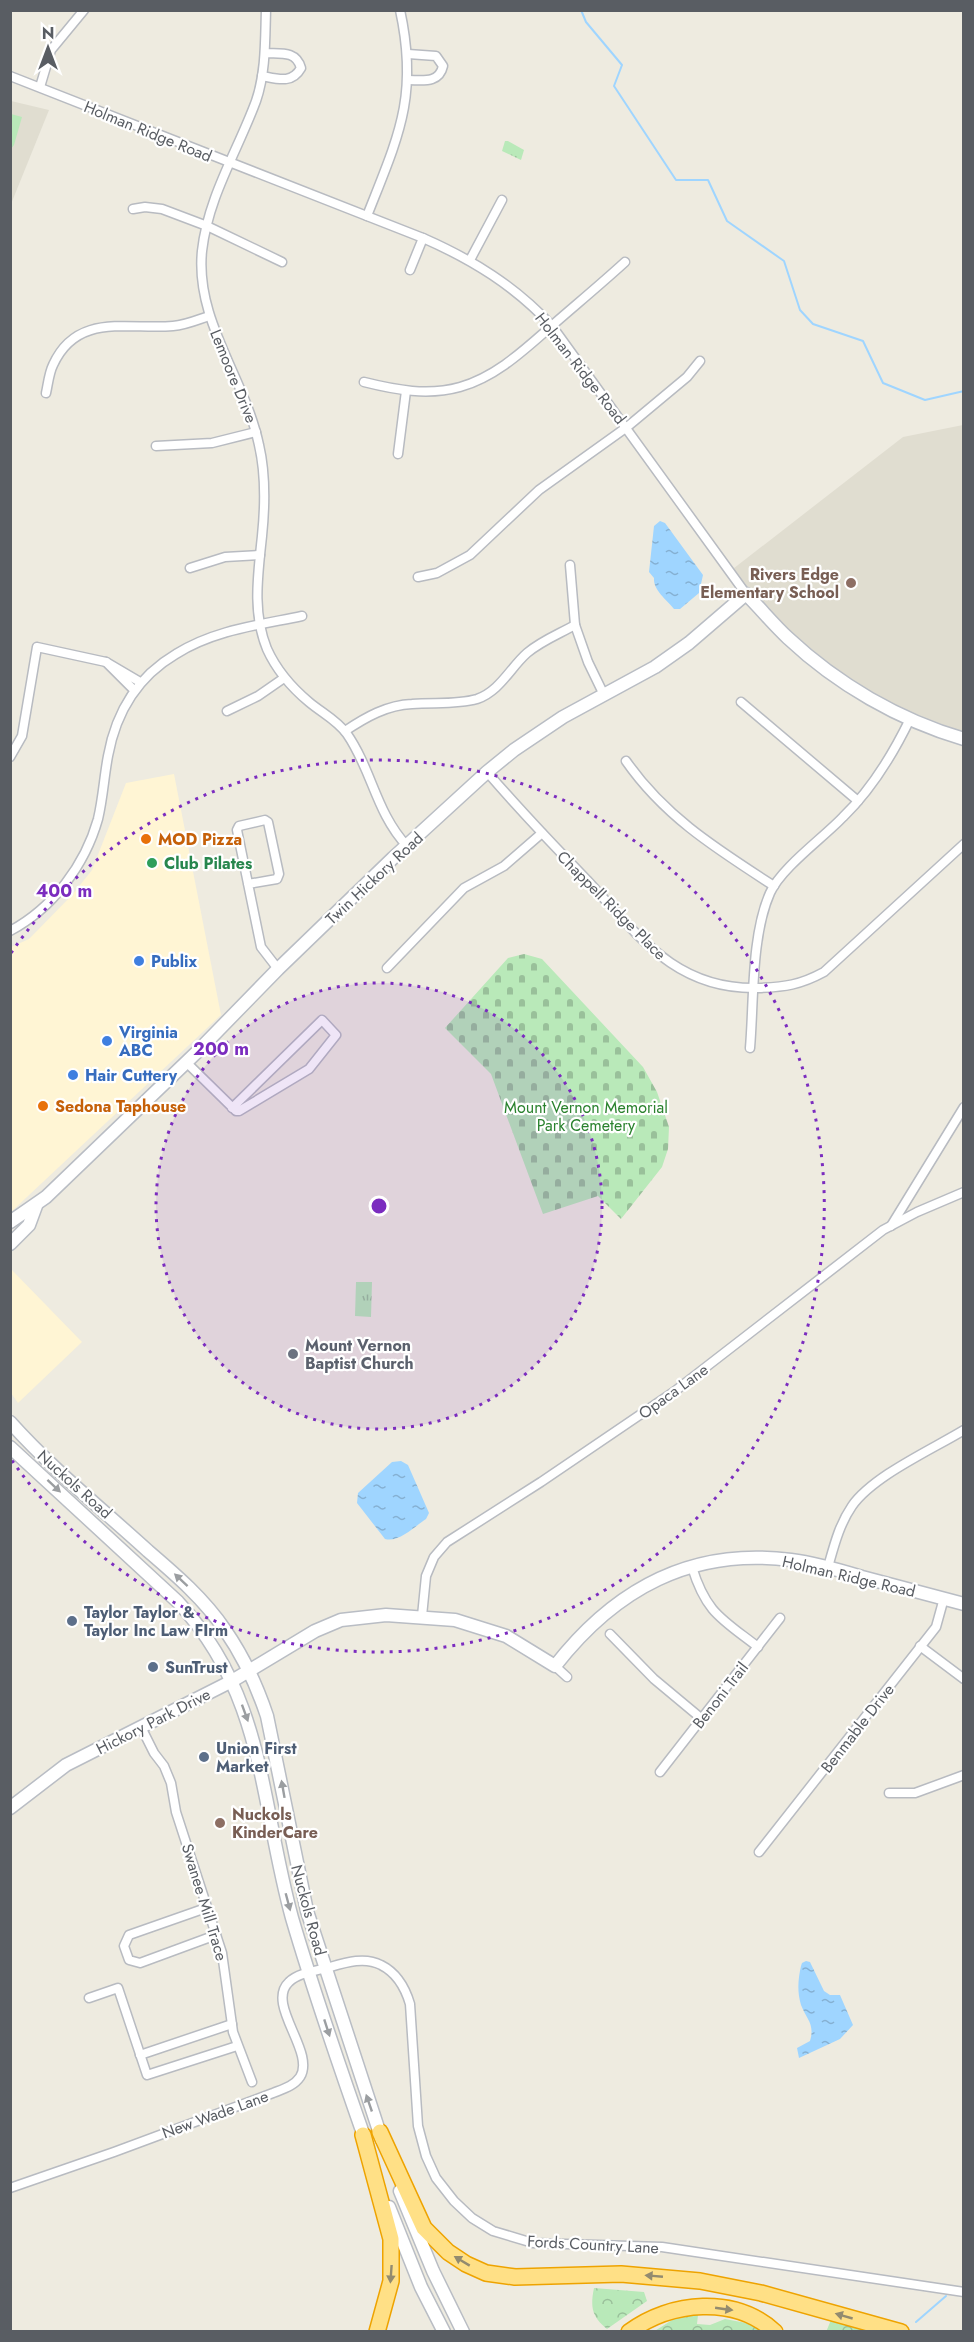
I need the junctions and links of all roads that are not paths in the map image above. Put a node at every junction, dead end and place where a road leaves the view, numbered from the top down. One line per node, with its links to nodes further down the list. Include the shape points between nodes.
1 (84, 10): 9 (street, via 51,50)
2 (266, 10): 4 (street, Lemoore Drive)
3 (400, 10): 5 (street)
4 (265, 53): 7 (street, Lemoore Drive); 7 (street, via 292,54 300,68 296,76 286,80)
5 (408, 54): 8 (street); 8 (street, via 436,56 442,66 441,73 432,80)
6 (10, 76): 9 (street, Holman Ridge Road)
7 (262, 76): 10 (street, Lemoore Drive, via 256,101)
8 (408, 80): 13 (street, via 400,127)
9 (40, 87): 10 (street, Holman Ridge Road)
10 (229, 163): 13 (street, Holman Ridge Road); 14 (street, Lemoore Drive)
11 (502, 200): 16 (street)
12 (133, 210): 14 (street, via 153,207)
13 (367, 216): 15 (street, Holman Ridge Road)
14 (207, 226): 17 (street); 20 (street, Lemoore Drive, via 202,279)
15 (423, 238): 16 (street, Holman Ridge Road); 19 (street)
16 (470, 260): 21 (street, Holman Ridge Road, via 516,292)
17 (282, 262)
18 (625, 262): 21 (street)
19 (410, 270)
20 (209, 316): 25 (street, via 174,326 100,326 79,334 53,365); 27 (street, Lemoore Drive)
21 (552, 326): 24 (street, via 480,380 440,391); 26 (street, Holman Ridge Road)
22 (700, 361): 26 (street, via 687,377)
23 (364, 382): 24 (street)
24 (406, 391): 29 (street)
25 (46, 393)
26 (627, 427): 33 (street, via 534,494 470,555 437,573); 34 (street, Holman Ridge Road)
27 (256, 432): 28 (street, via 212,442); 30 (street, Lemoore Drive, via 264,482)
28 (156, 446)
29 (398, 453)
30 (260, 555): 32 (street, via 225,557); 36 (street, Lemoore Drive, via 256,602)
31 (570, 565): 37 (street)
32 (189, 568)
33 (418, 577)
34 (746, 594): 40 (street, Twin Hickory Road, via 689,643); 43 (street, Holman Ridge Road, via 789,639 828,670)
35 (302, 616): 36 (street)
36 (259, 625): 38 (street, Lemoore Drive); 39 (street, via 199,641 164,662)
37 (575, 625): 40 (street); 44 (street, via 538,644 500,684 478,698 393,707 376,712)
38 (284, 678): 42 (street); 44 (street, Lemoore Drive)
39 (137, 686): 46 (street, via 106,662 37,647 22,736); 55 (street, via 115,727 98,816 87,849 56,895)
40 (604, 695): 48 (street, Twin Hickory Road, via 538,733)
41 (741, 702): 49 (street)
42 (227, 711)
43 (910, 719): 45 (street, Holman Ridge Road); 49 (street, via 888,760)
44 (345, 731): 52 (street, Lemoore Drive, via 362,757 384,814)
45 (963, 740)
46 (10, 757)
47 (626, 761): 54 (street, via 652,795 682,824)
48 (488, 772): 50 (street, Chappell Ridge Place); 52 (street, Twin Hickory Road)
49 (858, 801): 54 (street)
50 (542, 833): 56 (street, via 504,866 464,888); 58 (street, Chappell Ridge Place, via 672,965 708,982)
51 (963, 844): 58 (street, Chappell Ridge Place, via 824,972 797,985)
52 (407, 846): 57 (street, Twin Hickory Road)
53 (248, 884): 53 (street, via 237,830 239,826 265,820 279,874 277,879); 57 (street, via 261,947)
54 (774, 885): 58 (street, via 759,929)
55 (10, 931)
56 (387, 968)
57 (278, 969): 60 (street, Twin Hickory Road)
58 (755, 988): 59 (street)
59 (750, 1048)
60 (186, 1062): 61 (street); 64 (street, Twin Hickory Road)
61 (232, 1107): 61 (street, via 239,1111 309,1069 336,1035 322,1020)
62 (963, 1107): 66 (street)
63 (963, 1192): 66 (street, Opaca Lane)
64 (36, 1206): 65 (street, Twin Hickory Road); 67 (street, Twin Hickory Road, via 29,1225)
65 (10, 1222)
66 (891, 1226): 75 (street, Opaca Lane, via 675,1391 447,1542 434,1557 426,1576)
67 (10, 1244)
68 (10, 1422): 81 (street, Nuckols Road, one-way to 68, via 225,1629 190,1588)
69 (963, 1430): 72 (street, via 862,1494 842,1523)
70 (10, 1447): 84 (street, Nuckols Road, one-way to 84, via 183,1608 213,1647)
71 (692, 1567): 72 (street, Holman Ridge Road, via 753,1558); 79 (street, via 710,1608); 80 (street, Holman Ridge Road, via 623,1598 586,1629)
72 (828, 1567): 73 (street, Holman Ridge Road)
73 (944, 1598): 74 (street, Holman Ridge Road); 78 (street, Benmable Drive, via 936,1627)
74 (963, 1604)
75 (422, 1616): 80 (street, Hickory Park Drive, via 490,1630 520,1643); 81 (street, Hickory Park Drive, via 340,1620)
76 (780, 1618): 79 (street, Benoni Trail)
77 (610, 1634): 85 (street, via 654,1679)
78 (920, 1646): 83 (street); 91 (street, Benmable Drive)
79 (758, 1647): 85 (street, Benoni Trail)
80 (555, 1666): 82 (street, Hickory Park Drive)
81 (249, 1672): 84 (street, Hickory Park Drive); 94 (street, Nuckols Road, one-way to 81, via 300,1881 272,1735)
82 (567, 1677)
83 (963, 1679)
84 (232, 1681): 86 (street, Hickory Park Drive); 95 (street, Nuckols Road, one-way to 95, via 254,1740 282,1877)
85 (702, 1719): 87 (street, Benoni Trail)
86 (141, 1727): 90 (street, Hickory Park Drive, via 66,1765); 92 (street, Swanee Mill Trace, via 168,1776)
87 (660, 1772)
88 (963, 1775): 89 (street, via 915,1793)
89 (889, 1793)
90 (10, 1808)
91 (759, 1852)
92 (206, 1908): 93 (street, Swanee Mill Trace); 93 (street, via 129,1935 124,1946 129,1959 140,1963)
93 (216, 1935): 97 (street, Swanee Mill Trace, via 225,1966)
94 (325, 1968): 95 (street, Fords Country Lane); 101 (street, Nuckols Road, one-way to 94); 104 (street, Fords Country Lane, via 371,1961 401,1982 410,2004 418,2126 426,2156 436,2178 454,2201 493,2230 533,2243 695,2251)
95 (309, 1973): 102 (street, Nuckols Road, one-way to 102); 103 (street, New Wade Lane, via 288,1982 282,1995 303,2061 302,2074 295,2083)
96 (88, 1998): 99 (street, via 118,1988)
97 (232, 2024): 98 (street, Swanee Mill Trace); 99 (street)
98 (237, 2046): 99 (street, via 147,2075); 100 (street, Swanee Mill Trace)
99 (140, 2055)
100 (252, 2082)
101 (380, 2132): 107 (street, Nuckols Road, via 418,2238); 110 (highway, one-way to 101, via 761,2293 700,2281 621,2274 514,2277 486,2273 448,2252 424,2228)
102 (363, 2135): 105 (highway, one-way to 105, via 391,2239 391,2281); 106 (street, Nuckols Road, via 404,2247)
103 (10, 2188)
104 (963, 2292)
105 (377, 2331)
106 (444, 2331)
107 (463, 2331)
108 (629, 2331): 109 (highway, one-way to 109, via 666,2312 705,2306 744,2313)
109 (775, 2331)
110 (901, 2331)

